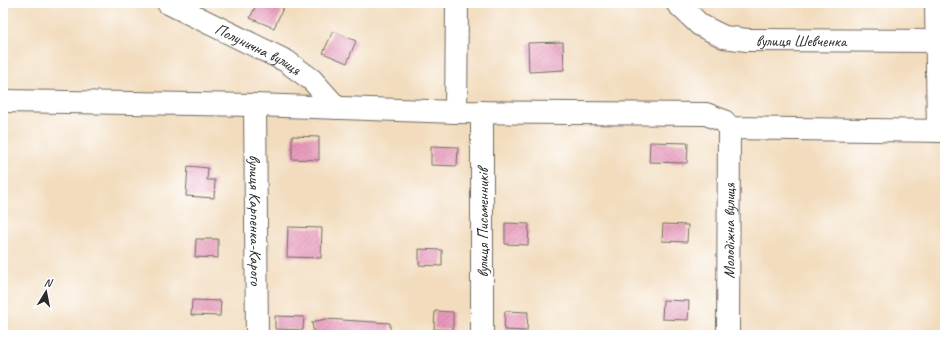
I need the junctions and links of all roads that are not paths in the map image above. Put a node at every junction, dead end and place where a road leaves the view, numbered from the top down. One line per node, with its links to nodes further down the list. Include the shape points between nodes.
1 (168, 3): 8 (street, Полунична вулиця, via 286,61 312,80)
2 (457, 3): 9 (street)
3 (677, 3): 5 (street, вулиця Шевченка, via 700,24 724,37 747,40)
4 (936, 3): 5 (street)
5 (937, 41): 12 (street)
6 (3, 101): 7 (street)
7 (255, 105): 8 (street); 13 (street, вулиця Карпенка-Карого)
8 (337, 108): 9 (street)
9 (456, 112): 10 (street)
10 (482, 112): 11 (street, via 706,114 724,121); 14 (street, вулиця Письменників)
11 (729, 128): 12 (street); 15 (street, Молодіжна вулиця)
12 (942, 131)
13 (257, 335)
14 (482, 335)
15 (728, 335)

